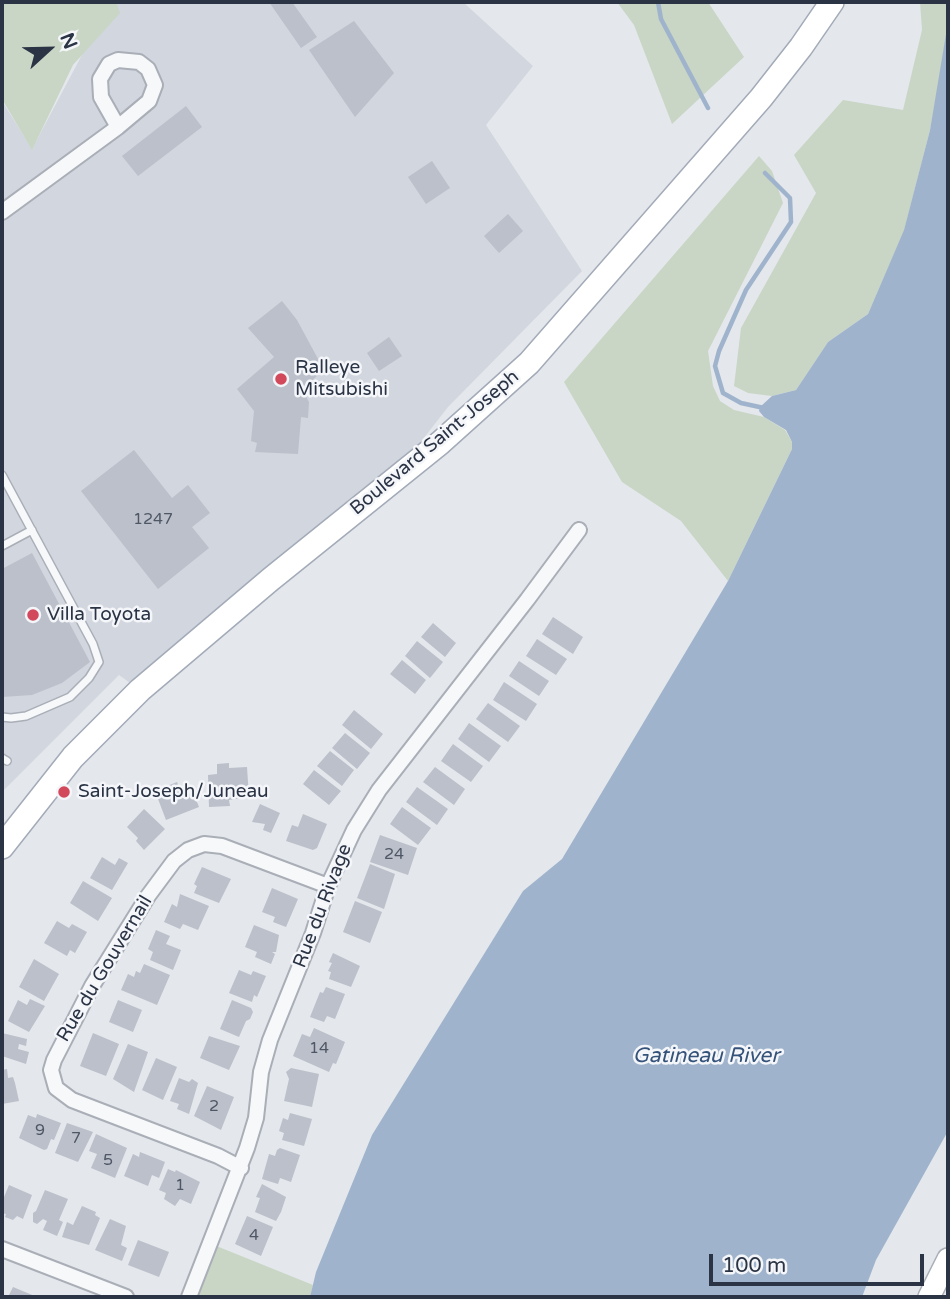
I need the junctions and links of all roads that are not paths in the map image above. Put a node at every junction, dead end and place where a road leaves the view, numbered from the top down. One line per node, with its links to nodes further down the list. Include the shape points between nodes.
1 (832, 2): 9 (main road, Boulevard Saint-Joseph, via 761,98 529,363 449,435 140,690 73,757)
2 (118, 127): 2 (street, via 153,94 153,77 139,62 118,60 109,64 100,79 101,97); 3 (street)
3 (2, 212)
4 (2, 475): 5 (lane)
5 (32, 530): 7 (lane); 8 (lane, via 99,662 70,697 26,716)
6 (579, 530): 10 (street, Rue du Rivage, via 379,790)
7 (2, 547)
8 (2, 717)
9 (2, 847)
10 (328, 886): 11 (street, Rue du Rivage, via 264,1061 256,1118); 11 (street, Rue du Gouvernail, via 222,846 204,844 188,850 148,896 92,986 54,1060 51,1070 56,1088 72,1100)
11 (241, 1168): 15 (street, Rue du Rivage)
12 (2, 1249): 14 (street)
13 (948, 1259): 16 (main road)
14 (126, 1297)
15 (189, 1297)
16 (929, 1297)

